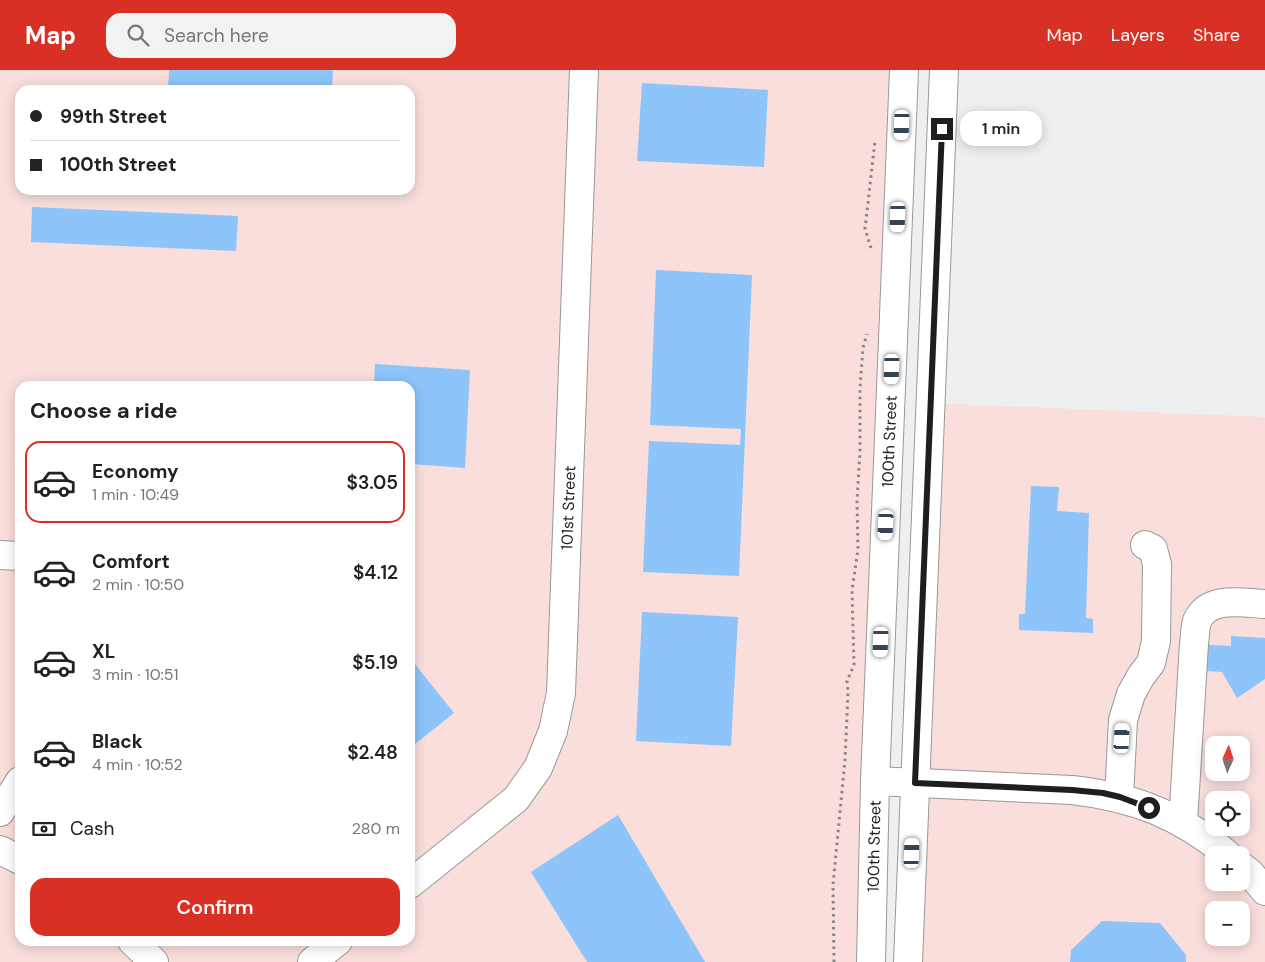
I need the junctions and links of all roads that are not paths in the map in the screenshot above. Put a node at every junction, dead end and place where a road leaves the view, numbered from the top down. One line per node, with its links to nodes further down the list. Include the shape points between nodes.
1 (584, 70): 18 (main road, 101st Street, via 561,692 553,732 538,768 516,799)
2 (904, 70): 8 (main road, 100th Street)
3 (944, 70): 9 (main road)
4 (1145, 545): 11 (main road, via 1153,549 1157,564 1156,641 1151,663 1131,694 1123,720)
5 (0, 555): 6 (main road)
6 (15, 556)
7 (1265, 604): 13 (main road, via 1228,601 1209,607 1198,620)
8 (875, 781): 9 (main road); 24 (main road, 100th Street)
9 (915, 783): 11 (main road, via 1072,790); 25 (main road)
10 (15, 790): 12 (main road)
11 (1120, 797): 13 (main road, via 1164,813)
12 (0, 812)
13 (1183, 824): 14 (main road)
14 (1217, 846)
15 (0, 850): 16 (main road)
16 (15, 858)
17 (1250, 873): 19 (main road)
18 (415, 880)
19 (1265, 891)
20 (137, 946): 22 (main road)
21 (332, 946): 23 (main road)
22 (154, 962)
23 (312, 962)
24 (871, 962)
25 (908, 962)

